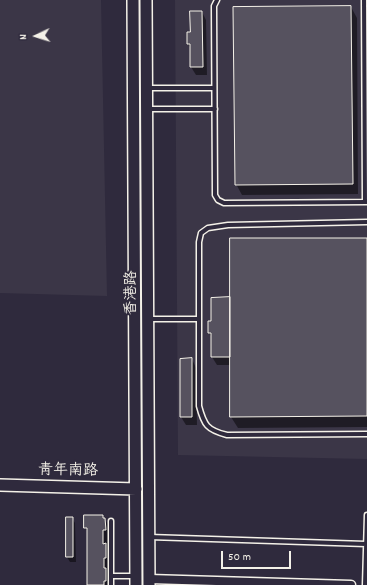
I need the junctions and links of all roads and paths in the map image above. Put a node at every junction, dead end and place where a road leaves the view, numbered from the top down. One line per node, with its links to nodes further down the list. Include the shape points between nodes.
1 (133, 0): 15 (main road, 香港路)
2 (146, 0): 5 (main road, 香港路)
3 (216, 0): 6 (lane)
4 (364, 0): 9 (lane)
5 (146, 88): 6 (lane); 7 (main road, 香港路)
6 (214, 88): 8 (lane)
7 (147, 109): 8 (lane); 11 (main road, 香港路)
8 (215, 109): 9 (lane, via 215,195 218,200 224,203)
9 (366, 202)
10 (367, 222): 12 (lane, via 228,225 208,228 198,242)
11 (148, 319): 12 (lane); 18 (main road, 香港路)
12 (199, 319): 13 (lane, via 199,406 206,425 217,433)
13 (367, 434)
14 (0, 486): 15 (main road, 青年南路)
15 (136, 489): 21 (main road, 香港路)
16 (367, 515): 19 (lane)
17 (111, 521): 20 (lane)
18 (149, 537): 19 (lane); 22 (main road, 香港路)
19 (366, 544): 25 (lane)
20 (111, 576): 21 (lane); 23 (lane)
21 (136, 580)
22 (149, 582): 24 (street)
23 (111, 585)
24 (351, 585)
25 (365, 585)

